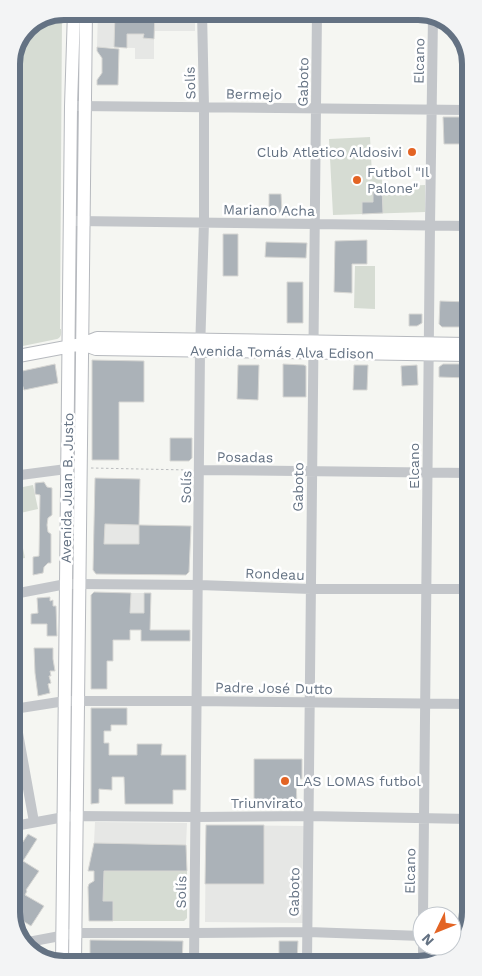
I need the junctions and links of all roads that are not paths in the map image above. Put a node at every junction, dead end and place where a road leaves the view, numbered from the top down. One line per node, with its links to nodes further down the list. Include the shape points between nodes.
1 (74, 20): 6 (main road, Avenida Juan B. Justo)
2 (86, 20): 7 (main road, Avenida Juan B. Justo)
3 (202, 20): 8 (street, Solís)
4 (317, 20): 9 (street, Gaboto)
5 (433, 23): 10 (street, Elcano)
6 (72, 106): 7 (street, Bermejo); 12 (main road, Avenida Juan B. Justo)
7 (85, 106): 8 (street, Bermejo); 13 (main road, Avenida Juan B. Justo)
8 (204, 107): 9 (street, Bermejo); 14 (street, Solís)
9 (316, 108): 10 (street, Bermejo); 15 (street, Gaboto)
10 (432, 110): 11 (street, Bermejo); 16 (street, Elcano)
11 (462, 110)
12 (70, 221): 13 (street, Mariano Acha); 21 (main road, Avenida Juan B. Justo)
13 (84, 221): 14 (street, Mariano Acha); 18 (main road, Avenida Juan B. Justo)
14 (204, 222): 15 (street, Mariano Acha); 20 (street, Solís)
15 (315, 224): 16 (street, Mariano Acha); 22 (street, Gaboto)
16 (430, 225): 17 (street, Mariano Acha); 23 (street, Elcano)
17 (462, 226)
18 (82, 344): 20 (main road, Avenida Tomás Alva Edison); 21 (main road); 27 (main road, Avenida Juan B. Justo)
19 (462, 345): 23 (main road, Avenida Tomás Alva Edison)
20 (201, 346): 22 (main road, Avenida Tomás Alva Edison); 28 (street, Solís)
21 (69, 347): 25 (main road); 26 (main road, Avenida Juan B. Justo)
22 (314, 347): 23 (main road, Avenida Tomás Alva Edison); 29 (street, Gaboto)
23 (429, 349): 24 (main road, Avenida Tomás Alva Edison); 30 (street, Elcano)
24 (462, 353)
25 (20, 356)
26 (68, 468): 27 (street); 32 (street); 33 (main road, Avenida Juan B. Justo)
27 (81, 468): 34 (main road, Avenida Juan B. Justo)
28 (200, 470): 29 (street, Posadas); 35 (street, Solís)
29 (312, 471): 30 (street, Posadas); 37 (street, Gaboto)
30 (428, 472): 31 (street, Posadas); 36 (street, Elcano)
31 (462, 473)
32 (20, 475)
33 (66, 584): 34 (street, Rondeau); 39 (street, Rondeau); 40 (main road, Avenida Juan B. Justo)
34 (80, 584): 35 (street, Rondeau); 41 (main road, Avenida Juan B. Justo)
35 (199, 585): 37 (street, Rondeau); 42 (street, Solís)
36 (427, 588): 37 (street, Rondeau); 38 (street, Rondeau); 44 (street, Elcano)
37 (311, 589): 43 (street, Gaboto)
38 (462, 589)
39 (20, 593)
40 (65, 701): 41 (street, Padre José Dutto); 46 (street, Padre José Dutto); 50 (main road, Avenida Juan B. Justo)
41 (78, 701): 42 (street, Padre José Dutto); 48 (main road, Avenida Juan B. Justo)
42 (197, 701): 43 (street, Padre José Dutto); 51 (street, Solís)
43 (310, 702): 44 (street, Padre José Dutto); 49 (street, Gaboto)
44 (426, 704): 45 (street, Padre José Dutto); 52 (street, Elcano)
45 (462, 704)
46 (20, 709)
47 (20, 744): 54 (street)
48 (77, 816): 50 (street, Triunvirato); 51 (street, Triunvirato); 58 (main road, Avenida Juan B. Justo)
49 (309, 816): 51 (street, Triunvirato); 52 (street, Triunvirato); 57 (street, Gaboto)
50 (64, 817): 54 (street, Triunvirato); 60 (main road, Avenida Juan B. Justo)
51 (196, 817): 59 (street, Solís)
52 (424, 818): 53 (street, Triunvirato); 56 (street, Elcano)
53 (462, 819)
54 (34, 822): 55 (street, Triunvirato)
55 (20, 825)
56 (423, 906)
57 (308, 932): 59 (street); 61 (street); 66 (street, Gaboto)
58 (76, 933): 59 (street); 60 (street); 64 (main road, Avenida Juan B. Justo)
59 (194, 933): 65 (street, Solís)
60 (63, 936): 62 (street); 63 (main road, Avenida Juan B. Justo)
61 (412, 936)
62 (31, 941)
63 (62, 956)
64 (76, 956)
65 (194, 956)
66 (307, 956)

